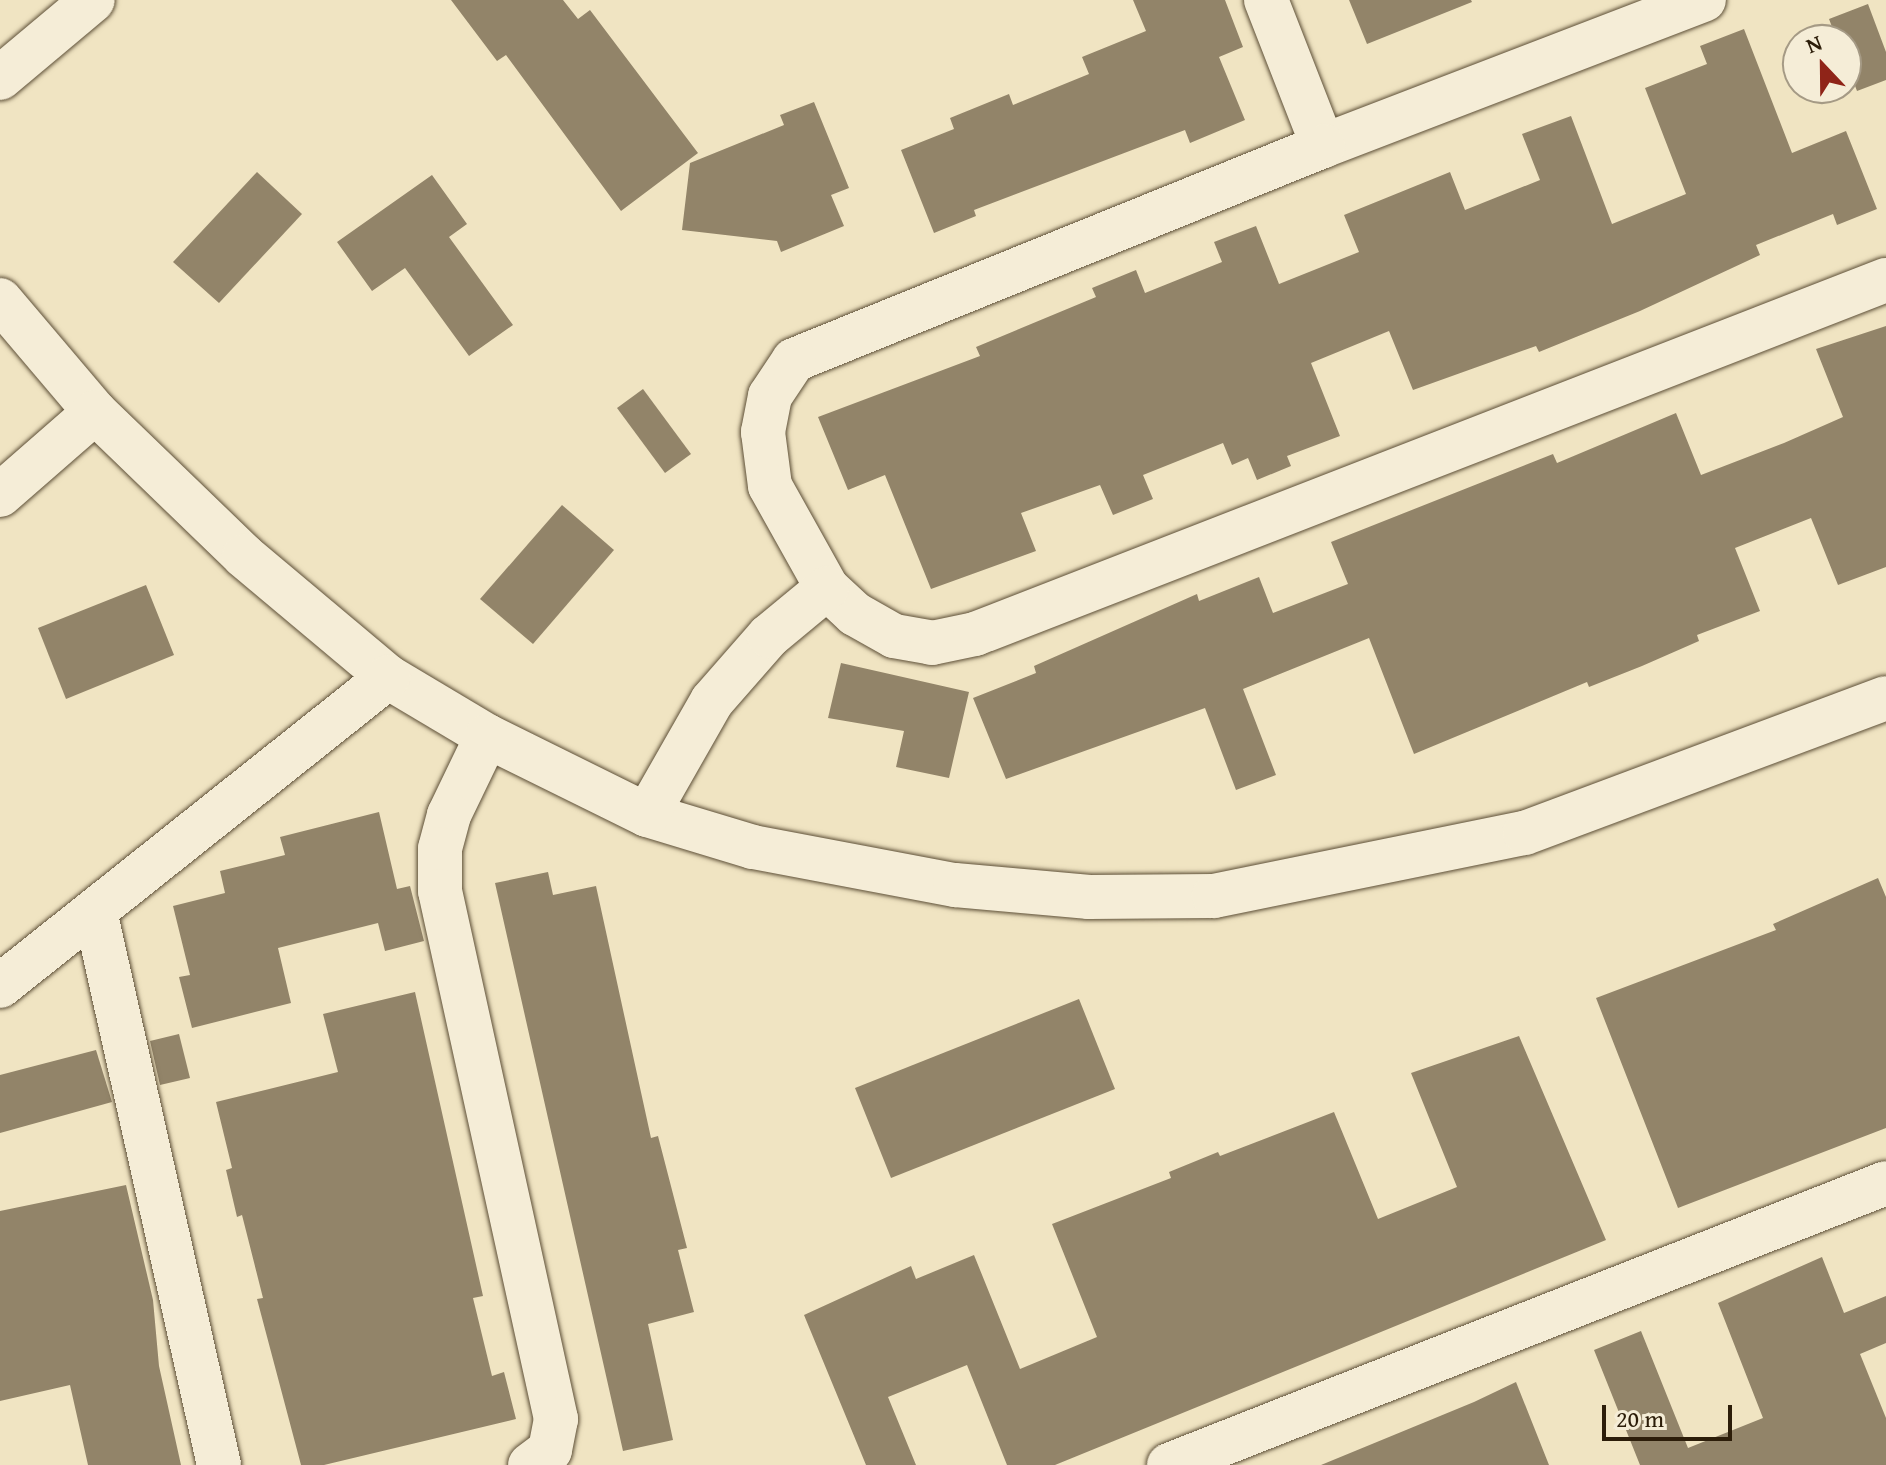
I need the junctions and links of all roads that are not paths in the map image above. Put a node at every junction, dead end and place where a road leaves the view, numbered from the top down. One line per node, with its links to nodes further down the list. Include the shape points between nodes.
1 (93, 0): 5 (street)
2 (1266, 0): 6 (street)
3 (1704, 0): 4 (street)
4 (1619, 16): 6 (street)
5 (0, 78)
6 (1323, 146): 11 (street, via 794,360 770,396 763,432 770,486)
7 (1886, 280): 11 (street, via 975,634 932,643 894,636 855,614)
8 (0, 300): 9 (street)
9 (95, 412): 10 (street); 12 (street, via 244,556)
10 (0, 495)
11 (827, 588): 15 (street, via 769,636 712,701)
12 (388, 677): 14 (street); 16 (street)
13 (1886, 698): 15 (street, via 1525,833 1214,896 1089,897 955,885 753,847)
14 (487, 736): 15 (street); 20 (street, via 449,815 440,849 440,891 556,1419 550,1450)
15 (647, 815)
16 (95, 911): 17 (street); 19 (street)
17 (0, 986)
18 (1886, 1183): 21 (street)
19 (219, 1465)
20 (530, 1465)
21 (1169, 1465)

